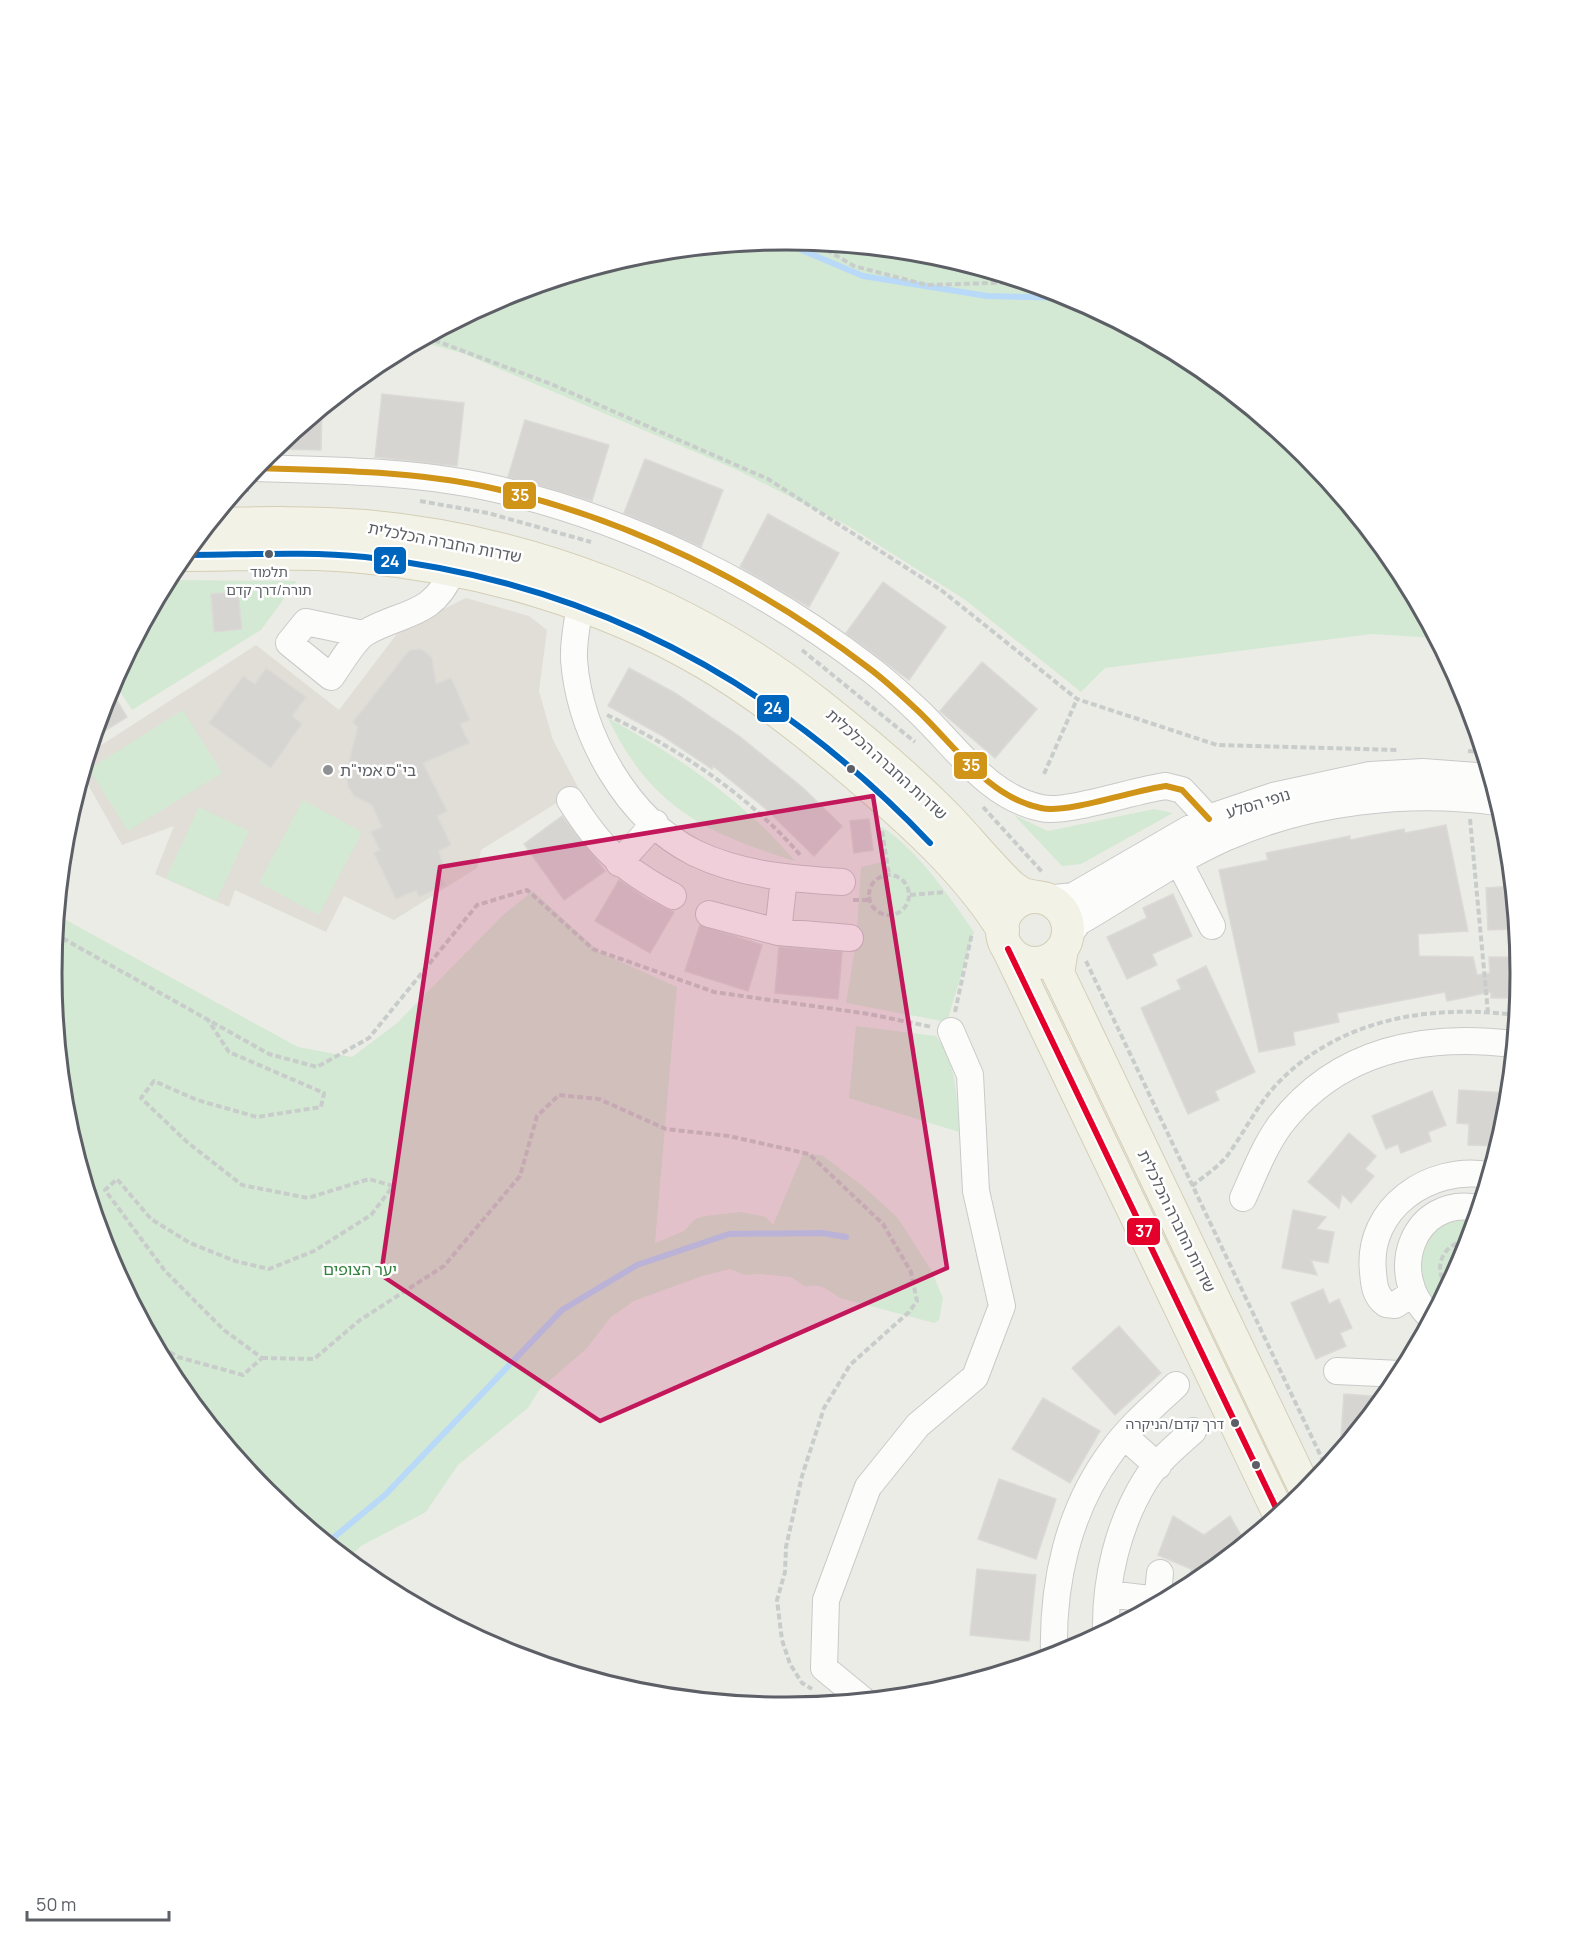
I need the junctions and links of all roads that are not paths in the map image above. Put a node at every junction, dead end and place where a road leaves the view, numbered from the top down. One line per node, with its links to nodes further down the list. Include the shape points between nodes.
1 (268, 468): 10 (street, via 353,471 476,485 618,526 755,592 811,627 871,670 998,789 1016,800 1043,809 1066,807 1166,786 1182,790)
2 (218, 524): 17 (main road, שדרות החברה הכלכלית, via 322,524 424,535 524,556 649,600 719,635 821,706 914,785 1011,886 1022,894)
3 (195, 555): 4 (main road, שדרות החברה הכלכלית, via 321,554)
4 (452, 571): 5 (main road, שדרות החברה הכלכלית); 6 (street, via 433,602)
5 (580, 606): 11 (street, via 574,658 592,736 614,778); 22 (main road, שדרות החברה הכלכלית, via 678,649 774,708 893,807 966,882)
6 (363, 634)
7 (1482, 776): 10 (street, נופי הסלע, via 1422,772 1370,775 1272,796)
8 (570, 800): 13 (street, via 594,836)
9 (1489, 801): 12 (street, נופי הסלע, via 1401,797 1347,804 1253,828)
10 (1209, 819): 17 (street, נופי הסלע, via 1073,896)
11 (655, 823): 13 (street); 14 (street, via 695,853 729,866)
12 (1179, 862): 19 (street); 23 (street, נופי הסלע, via 1079,922)
13 (619, 863): 16 (street)
14 (784, 878): 15 (street); 20 (street)
15 (832, 882)
16 (673, 896)
17 (1041, 898): 22 (main road, via 1018,902 1007,913); 23 (main road, via 1063,913)
18 (709, 914): 20 (street)
19 (1212, 926)
20 (778, 932): 21 (street)
21 (850, 938)
22 (1005, 939): 23 (main road, via 1017,957 1033,963 1051,959); 38 (main road, שדרות החברה הכלכלית)
23 (1067, 939): 37 (main road, שדרות החברה הכלכלית, via 1058,973)
24 (951, 1031): 45 (street, via 970,1076 976,1191 1002,1306 975,1377 918,1425 868,1487 826,1600 824,1668)
25 (1506, 1044): 27 (street, via 1452,1040 1417,1043 1383,1050 1333,1074 1279,1126)
26 (1481, 1175): 29 (street, via 1459,1173 1426,1182 1399,1201 1387,1217 1374,1249 1375,1290 1386,1304 1395,1305)
27 (1243, 1198)
28 (1470, 1208): 29 (street, via 1441,1212 1415,1236 1406,1266)
29 (1412, 1294): 30 (street)
30 (1426, 1311)
31 (1337, 1371): 32 (street)
32 (1389, 1373)
33 (1176, 1385): 35 (street)
34 (1193, 1431): 36 (street)
35 (1124, 1436): 36 (street); 44 (street, via 1097,1472 1071,1530 1057,1587)
36 (1158, 1466): 40 (street, via 1132,1506 1110,1572)
37 (1301, 1481)
38 (1276, 1505)
39 (1160, 1574): 41 (street)
40 (1108, 1594): 42 (street); 43 (street)
41 (1159, 1594)
42 (1148, 1600)
43 (1106, 1623)
44 (1054, 1645)
45 (855, 1694)

